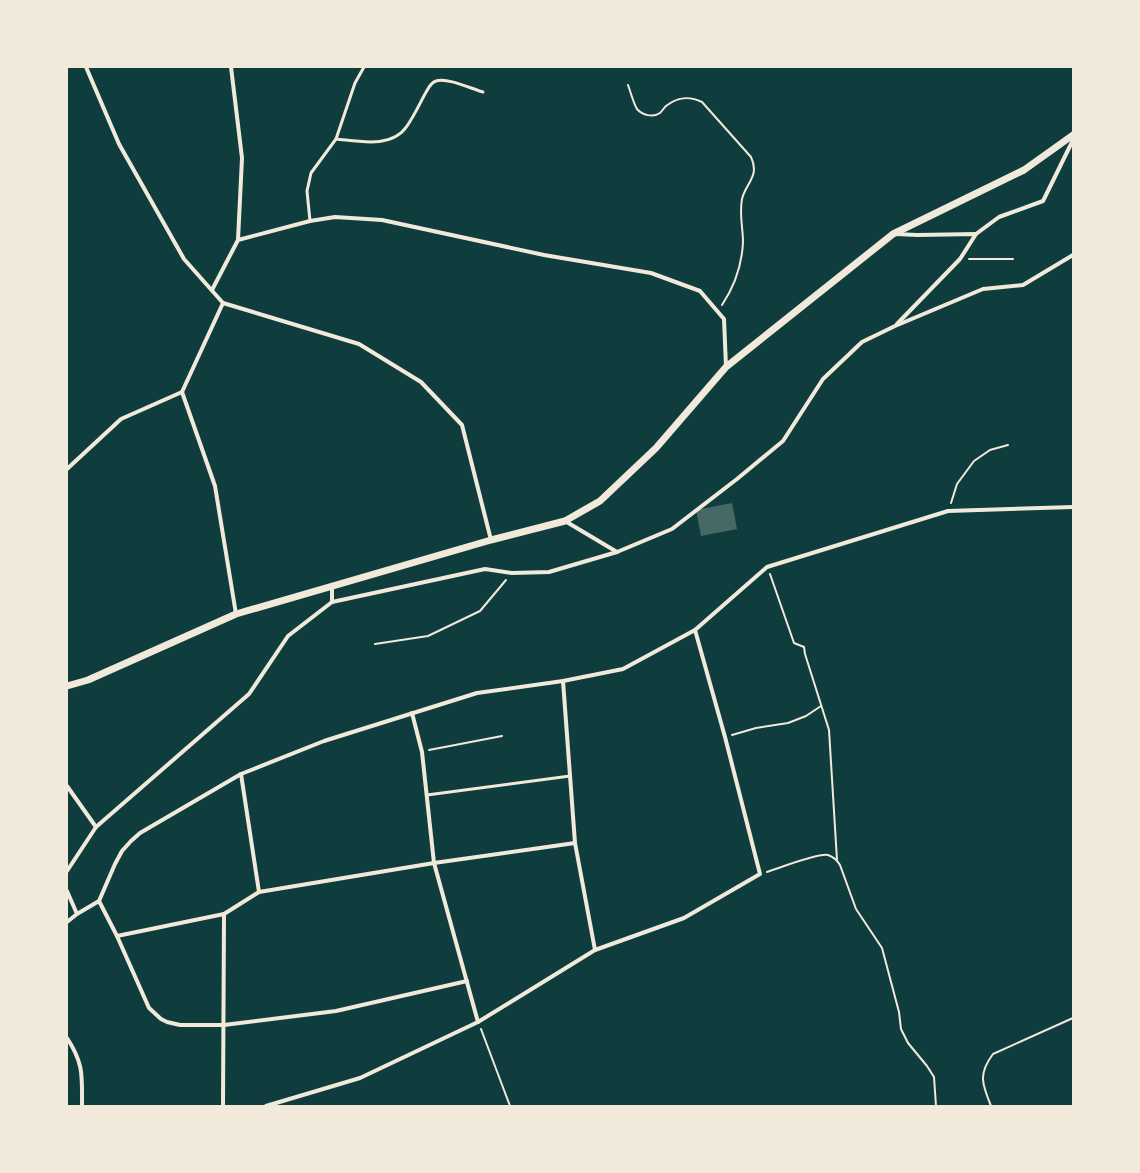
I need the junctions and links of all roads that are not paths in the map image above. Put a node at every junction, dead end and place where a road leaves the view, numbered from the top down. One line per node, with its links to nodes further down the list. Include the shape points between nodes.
1 (86, 67): 13 (street, via 119,144 184,259)
2 (231, 67): 11 (street, via 242,158)
3 (364, 67): 6 (lane, via 355,83)
4 (483, 92): 6 (lane, via 437,80 430,85 407,127 398,135 380,141)
5 (1073, 135): 9 (street, via 1024,170)
6 (336, 139): 8 (lane, via 314,167 309,178 307,190)
7 (1073, 140): 10 (street, via 1043,202 999,217)
8 (310, 221): 11 (street); 16 (street, via 335,217 382,220 544,255 651,273 700,291 724,319)
9 (893, 234): 10 (street); 16 (street)
10 (976, 234): 15 (street, via 960,259)
11 (238, 240): 13 (street)
12 (1073, 255): 15 (street, via 1023,285 983,289)
13 (212, 290): 14 (street)
14 (223, 303): 17 (street); 21 (street, via 359,344 421,382 462,425)
15 (895, 326): 22 (street, via 862,342 823,379 783,441 737,479 672,529)
16 (726, 367): 20 (street, via 656,448 600,501)
17 (182, 392): 18 (street, via 121,419); 25 (street, via 215,486)
18 (67, 469)
19 (1073, 507): 26 (street, via 948,511 768,567)
20 (565, 521): 21 (street); 22 (street)
21 (491, 540): 23 (street)
22 (617, 552): 24 (street, via 549,572 512,573 486,569)
23 (332, 586): 24 (street); 25 (street)
24 (332, 602): 34 (street, via 288,636 248,694)
25 (236, 614): 28 (street, via 88,680)
26 (695, 630): 27 (street, via 623,669); 45 (street, via 760,874 684,918)
27 (563, 681): 29 (street, via 477,693); 31 (street)
28 (67, 686)
29 (412, 713): 30 (street, via 324,741); 33 (street, via 422,752)
30 (241, 774): 39 (street); 40 (street, via 140,833 131,841 115,864)
31 (570, 776): 33 (lane); 35 (street)
32 (67, 786): 34 (street)
33 (427, 795): 36 (street)
34 (96, 827): 37 (street)
35 (575, 843): 36 (street); 45 (street)
36 (434, 863): 39 (street); 46 (street)
37 (67, 871)
38 (67, 891): 41 (street)
39 (259, 892): 42 (street)
40 (100, 901): 41 (street); 44 (street)
41 (77, 914): 43 (street)
42 (224, 914): 44 (street); 48 (street)
43 (67, 922)
44 (117, 936): 48 (street, via 145,1001 155,1014 167,1022 180,1025)
45 (595, 950): 47 (street)
46 (467, 981): 47 (street); 48 (street, via 336,1011)
47 (478, 1022): 52 (street, via 360,1078)
48 (224, 1025): 51 (street)
49 (67, 1038): 50 (street, via 76,1051 80,1066)
50 (82, 1106)
51 (224, 1106)
52 (266, 1106)

